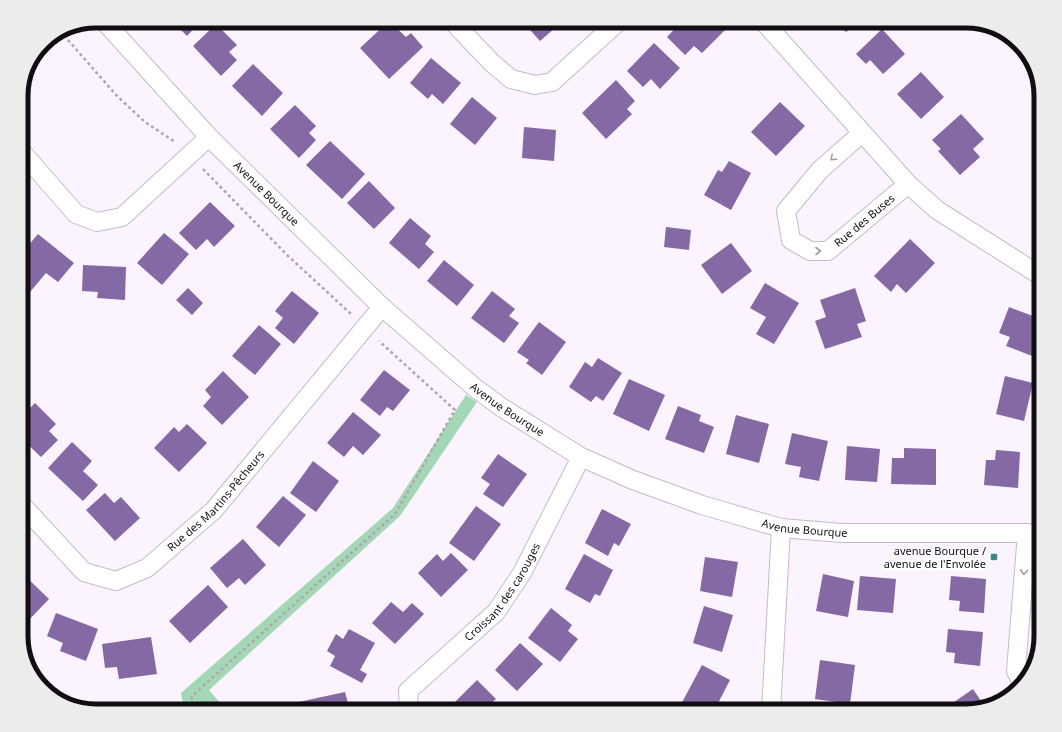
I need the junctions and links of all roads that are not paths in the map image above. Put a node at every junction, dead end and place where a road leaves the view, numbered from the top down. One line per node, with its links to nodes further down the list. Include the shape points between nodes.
1 (110, 28): 6 (street, Avenue Bourque)
2 (459, 28): 3 (street, via 511,79 535,85 552,82)
3 (611, 28)
4 (769, 28): 5 (street)
5 (862, 132): 8 (street); 8 (street, Rue des Buses, one-way to 8, via 820,170 786,211 792,240 810,251 828,251)
6 (208, 137): 7 (street, via 122,217 97,222 76,214); 10 (street, Avenue Bourque)
7 (28, 159)
8 (908, 184): 9 (street, via 937,210)
9 (1034, 272)
10 (382, 307): 11 (street, Avenue Bourque, via 501,408); 12 (street, Rue des Martins-Pêcheurs, via 214,510 147,568 116,581 84,572)
11 (580, 457): 13 (street, Avenue Bourque, via 702,505); 16 (street, Croissant des carouges, via 522,573 496,612 408,691)
12 (28, 512)
13 (781, 528): 14 (street, Avenue Bourque, via 842,533); 17 (street)
14 (1034, 534): 15 (street, one-way to 15, via 1016,671)
15 (1019, 678)
16 (408, 704)
17 (771, 704)

